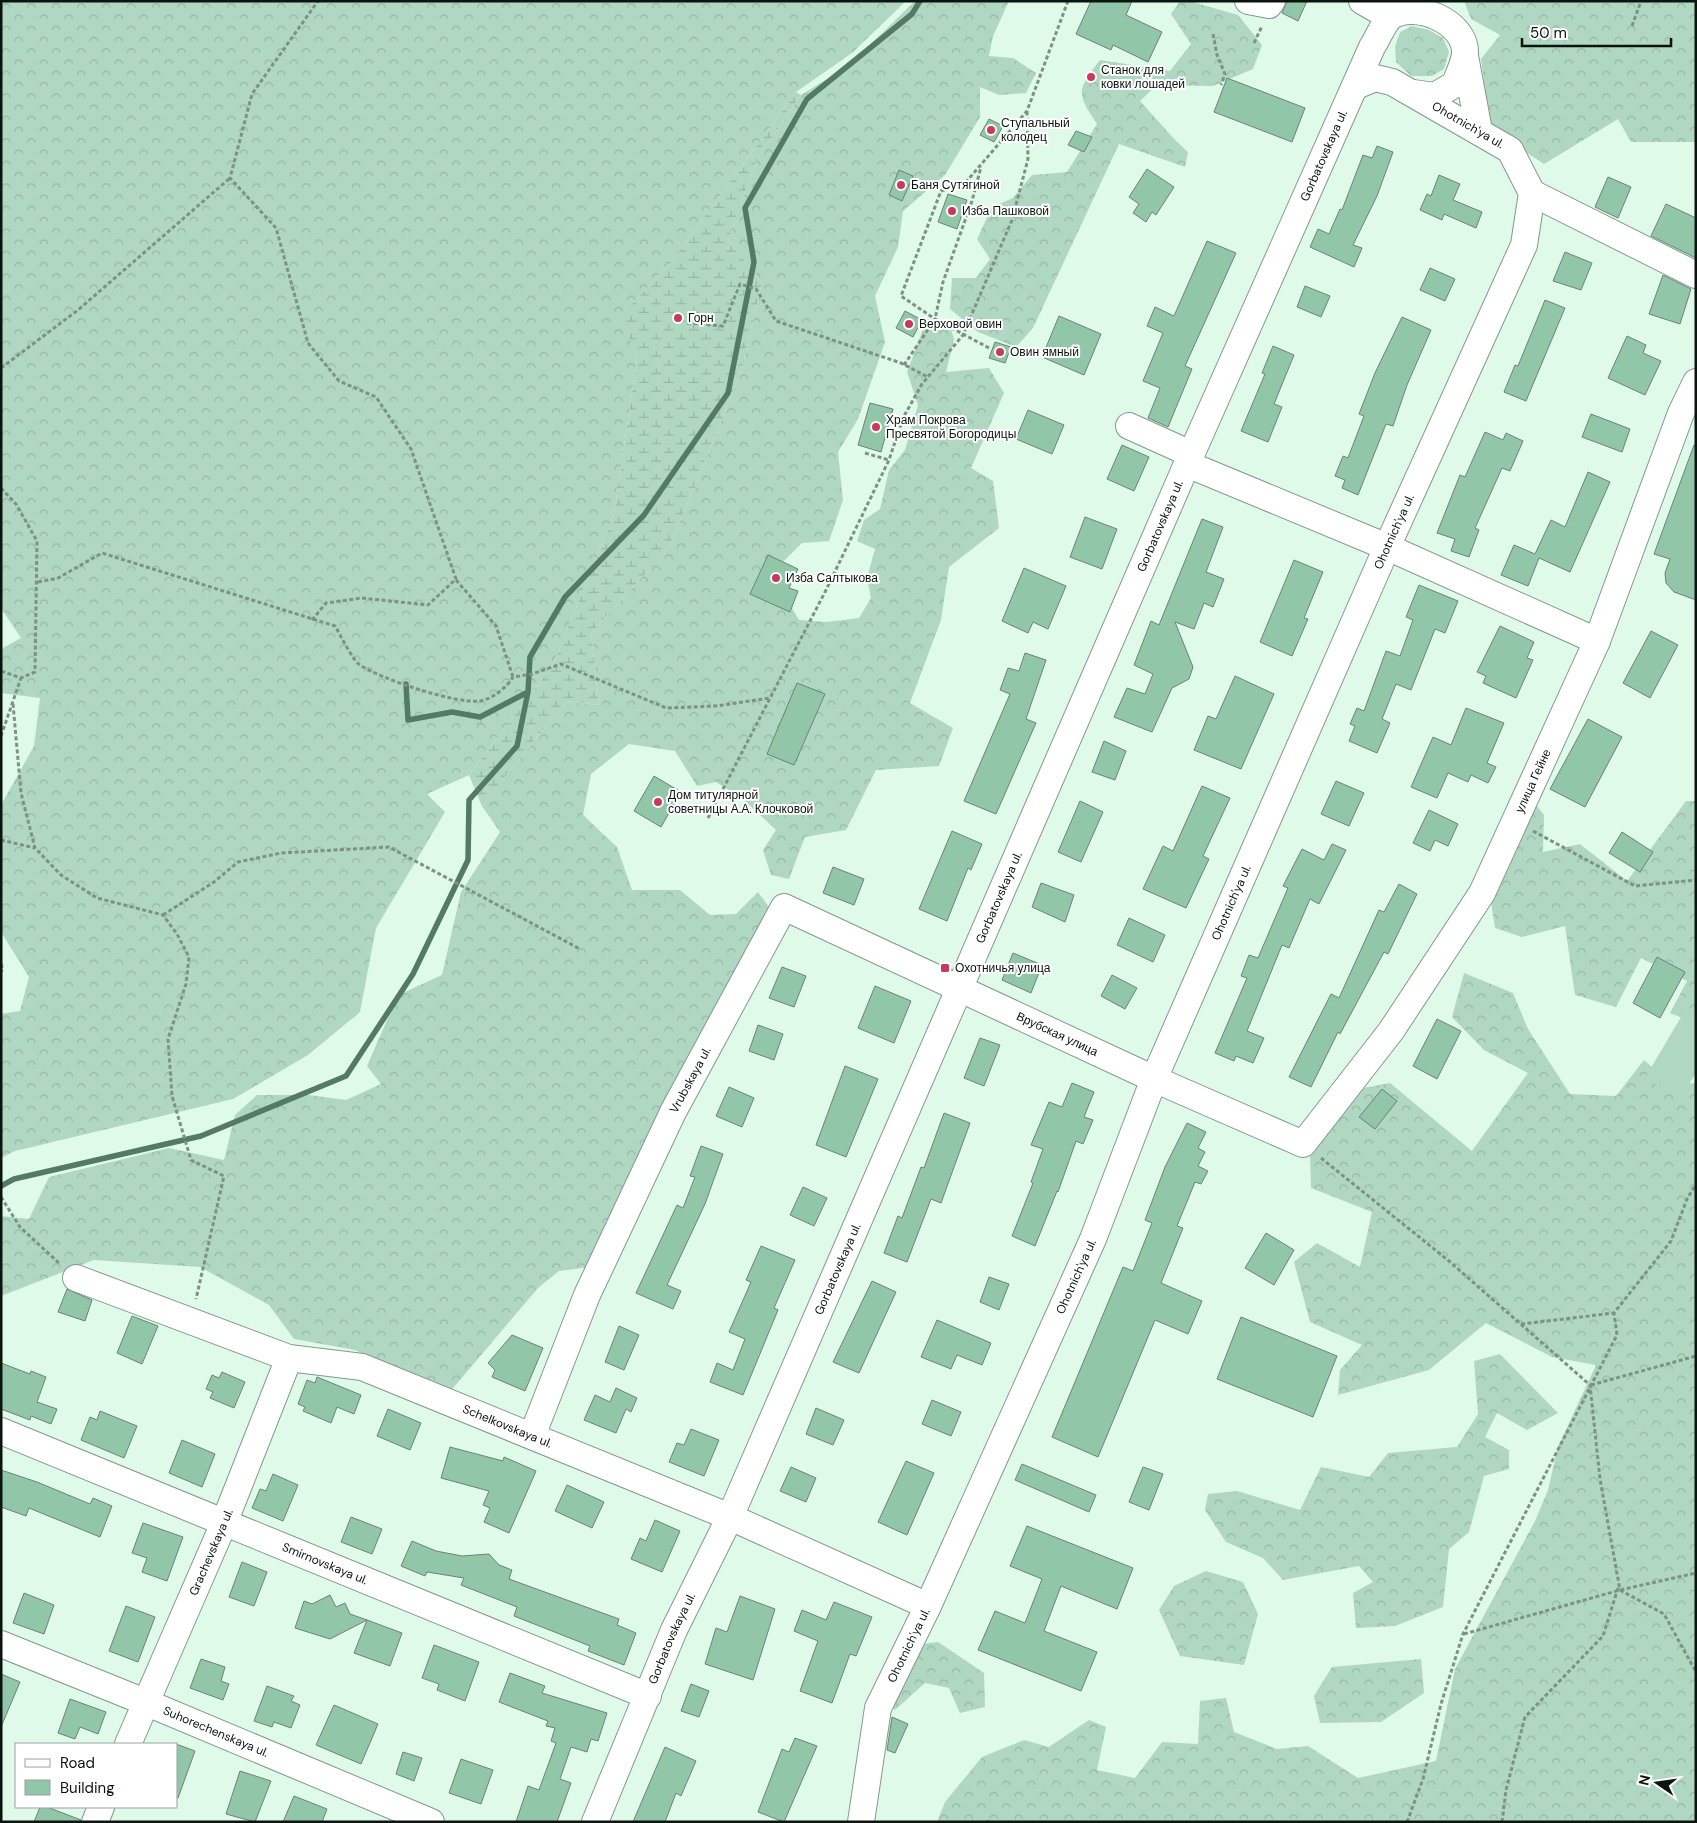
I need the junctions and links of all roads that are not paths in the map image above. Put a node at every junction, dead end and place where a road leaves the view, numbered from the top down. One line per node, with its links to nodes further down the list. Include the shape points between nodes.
1 (1248, 1): 2 (street, via 1270,5)
2 (1272, 1)
3 (1362, 1): 5 (street)
4 (1452, 1): 6 (street)
5 (1393, 9): 6 (street, via 1422,8 1438,15); 7 (street, Gorbatovskaya ul.)
6 (1462, 43): 8 (street, via 1455,84 1435,96); 9 (street)
7 (1356, 86): 8 (street, Ohotnich'ya ul., via 1375,78 1392,82); 14 (street, Gorbatovskaya ul.)
8 (1413, 93): 9 (street, Ohotnich'ya ul.)
9 (1479, 132): 10 (street, Ohotnich'ya ul., via 1510,150)
10 (1532, 194): 11 (street); 15 (street, Ohotnich'ya ul., via 1524,245)
11 (1696, 275)
12 (1696, 382): 16 (street, улица Гейне, via 1681,413)
13 (1129, 426): 14 (street)
14 (1189, 459): 15 (street); 17 (street, Gorbatovskaya ul.)
15 (1387, 547): 16 (street); 18 (street, Ohotnich'ya ul.)
16 (1597, 641): 19 (street, улица Гейне, via 1477,901 1391,1032)
17 (959, 988): 18 (street, Врубская улица); 23 (street, Vrubskaya ul., via 784,907 673,1112 588,1295); 24 (street, Gorbatovskaya ul.)
18 (1154, 1079): 19 (street, Врубская улица); 26 (street, Ohotnich'ya ul., via 1093,1239)
19 (1304, 1144)
20 (76, 1278): 21 (street, Schelkovskaya ul.)
21 (289, 1358): 23 (street, Schelkovskaya ul., via 362,1367); 25 (street, Grachevskaya ul.)
22 (1, 1431): 25 (street, Smirnovskaya ul.)
23 (532, 1436): 24 (street, Schelkovskaya ul.)
24 (730, 1517): 26 (street, Schelkovskaya ul.); 28 (street, Gorbatovskaya ul., via 674,1630)
25 (224, 1523): 28 (street, Smirnovskaya ul.); 29 (street, Grachevskaya ul.)
26 (928, 1606): 35 (street, Ohotnich'ya ul., via 878,1708)
27 (1, 1644): 29 (street, Suhorechenskaya ul.)
28 (648, 1696): 34 (street, Gorbatovskaya ul.)
29 (146, 1702): 30 (street, Grachevskaya ul.); 33 (street, Suhorechenskaya ul.)
30 (128, 1743)
31 (102, 1808): 32 (street)
32 (95, 1822)
33 (430, 1822)
34 (595, 1822)
35 (860, 1822)

